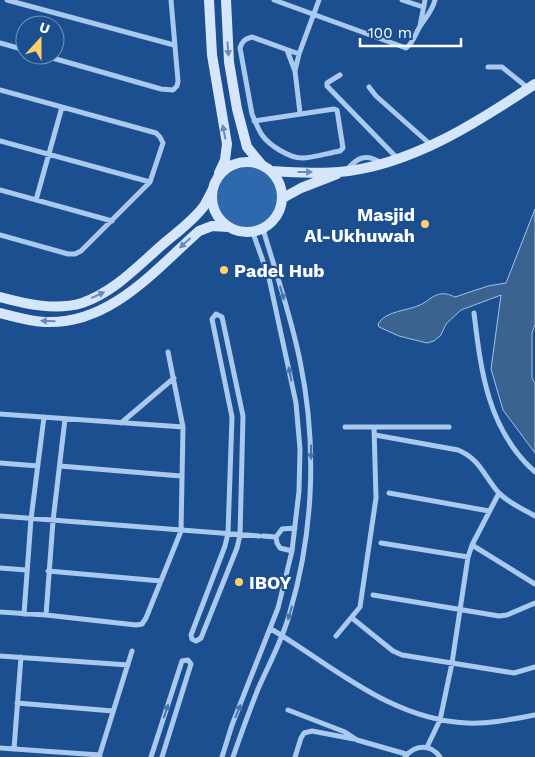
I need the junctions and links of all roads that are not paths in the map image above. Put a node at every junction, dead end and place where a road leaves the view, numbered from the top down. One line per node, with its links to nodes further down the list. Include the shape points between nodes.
1 (7, 0): 14 (street)
2 (171, 0): 14 (street)
3 (209, 0): 34 (main road, one-way to 3, via 227,144 212,55)
4 (226, 0): 32 (main road, one-way to 32, via 229,62 237,109 247,147)
5 (274, 0): 11 (street)
6 (319, 0): 11 (street)
7 (402, 0): 10 (street)
8 (425, 0): 10 (street)
9 (435, 0): 12 (street, via 430,14)
10 (423, 7): 12 (street)
11 (315, 14): 12 (street, via 403,48 411,44); 17 (street)
12 (420, 26)
13 (0, 43): 15 (street)
14 (174, 45): 18 (street, via 178,81 173,90)
15 (15, 47)
16 (287, 50): 17 (street); 20 (street); 27 (street, via 252,37 242,42 240,48)
17 (299, 54): 20 (street)
18 (65, 61)
19 (488, 66): 22 (street, via 502,67)
20 (295, 71): 26 (street)
21 (340, 75): 31 (street, via 327,87)
22 (532, 86): 29 (main road, via 470,127)
23 (369, 87): 29 (street)
24 (0, 90): 25 (street)
25 (62, 107): 30 (street); 35 (street, via 156,133 162,143)
26 (300, 113): 27 (street); 27 (street, via 337,110 343,148 301,158 275,146 263,136)
27 (254, 120)
28 (0, 141): 30 (street)
29 (431, 145): 31 (main road)
30 (49, 154): 35 (street); 39 (street)
31 (397, 159): 33 (main road)
32 (266, 168): 33 (main road, one-way to 33); 34 (main road, via 242,162 224,171); 38 (main road, via 280,183)
33 (343, 172): 38 (main road)
34 (217, 179): 36 (main road)
35 (150, 182): 40 (street)
36 (213, 189): 41 (main road, via 212,204); 45 (main road, one-way to 36, via 48,306 81,303 102,294 183,228 204,206)
37 (0, 190): 39 (street)
38 (283, 198): 42 (main road, via 274,222)
39 (36, 200): 40 (street)
40 (112, 221): 44 (street, via 75,254)
41 (228, 227): 43 (main road); 46 (main road, one-way to 46, via 212,226 199,231 127,294 92,314 66,321 44,322)
42 (264, 229): 43 (main road); 50 (street, one-way to 50, via 298,352)
43 (252, 232): 51 (street, one-way to 43, via 271,286)
44 (0, 235)
45 (0, 297)
46 (0, 313)
47 (474, 313): 66 (street, via 488,399 511,445)
48 (168, 352): 49 (street)
49 (174, 378): 57 (street); 58 (street)
50 (306, 400): 51 (street); 97 (street, one-way to 97, via 312,448 310,492 299,575)
51 (296, 403): 75 (street, via 300,449)
52 (0, 414): 54 (street)
53 (243, 416): 55 (street); 55 (street, via 222,317 216,314 212,319); 78 (street)
54 (44, 417): 56 (street); 64 (street)
55 (232, 417): 77 (street)
56 (65, 419): 57 (street); 65 (street)
57 (121, 422): 58 (street)
58 (183, 427): 67 (street)
59 (345, 427): 60 (street)
60 (374, 427): 61 (street); 62 (street)
61 (449, 427)
62 (375, 435): 69 (street, via 467,454); 95 (street, via 376,498 360,607)
63 (0, 463): 64 (street)
64 (38, 466): 73 (street)
65 (60, 466): 67 (street); 74 (street)
66 (535, 472)
67 (182, 476): 76 (street)
68 (389, 493): 70 (street)
69 (499, 493): 70 (street); 72 (street)
70 (489, 511): 81 (street)
71 (0, 516): 73 (street)
72 (535, 516)
73 (31, 519): 74 (street); 85 (street)
74 (52, 521): 76 (street); 86 (street)
75 (295, 528): 79 (street, via 282,529); 82 (street)
76 (181, 531): 77 (street); 87 (street)
77 (228, 533): 78 (street); 78 (street, via 191,635 196,641 201,638)
78 (240, 534): 79 (street)
79 (276, 537): 82 (street, via 280,548)
80 (381, 543): 83 (street)
81 (472, 545): 83 (street); 88 (street)
82 (292, 551): 96 (street)
83 (468, 557): 91 (street)
84 (0, 568): 85 (street)
85 (26, 570): 93 (street)
86 (48, 571): 87 (street); 94 (street)
87 (161, 581): 94 (street, via 142,624)
88 (535, 584)
89 (373, 595): 91 (street)
90 (535, 603): 91 (street, via 499,616)
91 (459, 609): 102 (street)
92 (0, 612): 93 (street)
93 (24, 614): 94 (street)
94 (46, 615)
95 (352, 618): 98 (street); 102 (street, via 398,653)
96 (271, 629): 97 (street); 118 (street, one-way to 96)
97 (282, 635): 109 (street, via 382,700); 119 (street)
98 (336, 636)
99 (132, 651): 103 (street)
100 (0, 656): 101 (street)
101 (21, 657): 103 (street); 105 (street)
102 (452, 663): 104 (street, via 514,673); 109 (street)
103 (128, 665): 107 (street)
104 (535, 666)
105 (17, 703): 107 (street); 113 (street)
106 (288, 710): 110 (street, via 345,732)
107 (113, 711): 114 (street)
108 (535, 715): 109 (street, via 506,721)
109 (440, 720): 111 (street)
110 (357, 740): 115 (street); 120 (street, via 312,731 304,733)
111 (427, 747): 115 (street, via 412,749); 121 (street)
112 (0, 748): 113 (street)
113 (14, 749): 114 (street)
114 (99, 756)
115 (406, 756)
116 (151, 757): 117 (street, one-way to 117, via 182,661 188,660 191,664)
117 (162, 757)
118 (222, 757)
119 (233, 757)
120 (296, 757)
121 (440, 757)

